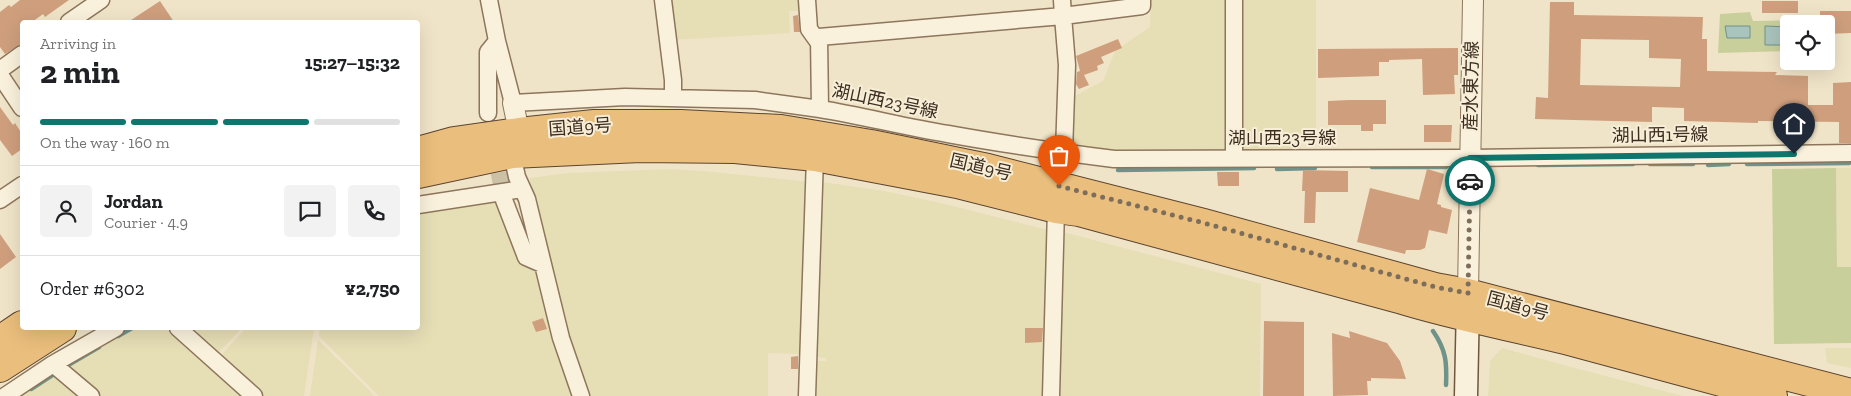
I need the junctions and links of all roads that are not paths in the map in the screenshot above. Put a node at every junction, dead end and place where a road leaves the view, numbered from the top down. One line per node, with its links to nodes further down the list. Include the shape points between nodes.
1 (101, 0): 9 (street)
2 (489, 0): 10 (street)
3 (663, 0): 15 (street)
4 (807, 0): 11 (street, via 809,29)
5 (1142, 0): 8 (street, via 1142,6)
6 (1234, 0): 25 (street)
7 (1473, 0): 26 (street, 産水東方線)
8 (1063, 8): 11 (street, via 819,37); 22 (street, via 1067,65)
9 (72, 20)
10 (497, 41): 16 (street); 19 (street, via 488,52)
11 (819, 43): 18 (street, 湖山西23号線)
12 (20, 55): 13 (street)
13 (0, 70)
14 (0, 75): 17 (street)
15 (673, 98): 16 (street); 18 (street, via 755,100)
16 (513, 103): 20 (street)
17 (20, 105)
18 (820, 109): 22 (street, 湖山西23号線, via 947,134)
19 (488, 113)
20 (515, 143): 21 (highway, 国道9号, via 454,141); 24 (highway, 国道9号, via 735,150); 27 (highway, 国道9号); 29 (street, via 517,177); 35 (highway, 国道9号, via 594,124 681,124 782,129 871,144 988,168 1204,223 1435,287)
21 (420, 150)
22 (1064, 152): 25 (street, 湖山西23号線, via 1114,159)
23 (1851, 153): 26 (street, 湖山西1号線)
24 (815, 157): 33 (highway, 国道9号, via 956,184); 48 (street)
25 (1234, 158): 26 (street, 湖山西23号線)
26 (1470, 158): 35 (street, 産水東方線)
27 (420, 173)
28 (20, 186): 30 (street)
29 (522, 189): 32 (street); 34 (street)
30 (0, 200)
31 (504, 200): 34 (street, via 526,257)
32 (420, 205)
33 (1056, 209): 35 (highway, 国道9号, via 1079,212 1439,311); 49 (street)
34 (542, 264): 47 (street)
35 (1468, 304): 43 (highway, 国道9号); 50 (main road); 51 (highway, 国道9号)
36 (20, 326): 40 (highway)
37 (59, 330): 42 (highway)
38 (112, 330): 41 (street)
39 (180, 330): 46 (street)
40 (0, 340)
41 (53, 364): 44 (street); 45 (street)
42 (0, 368)
43 (1851, 393)
44 (6, 396)
45 (92, 396)
46 (254, 396)
47 (580, 396)
48 (807, 396)
49 (1051, 396)
50 (1466, 396)
51 (1773, 396)

